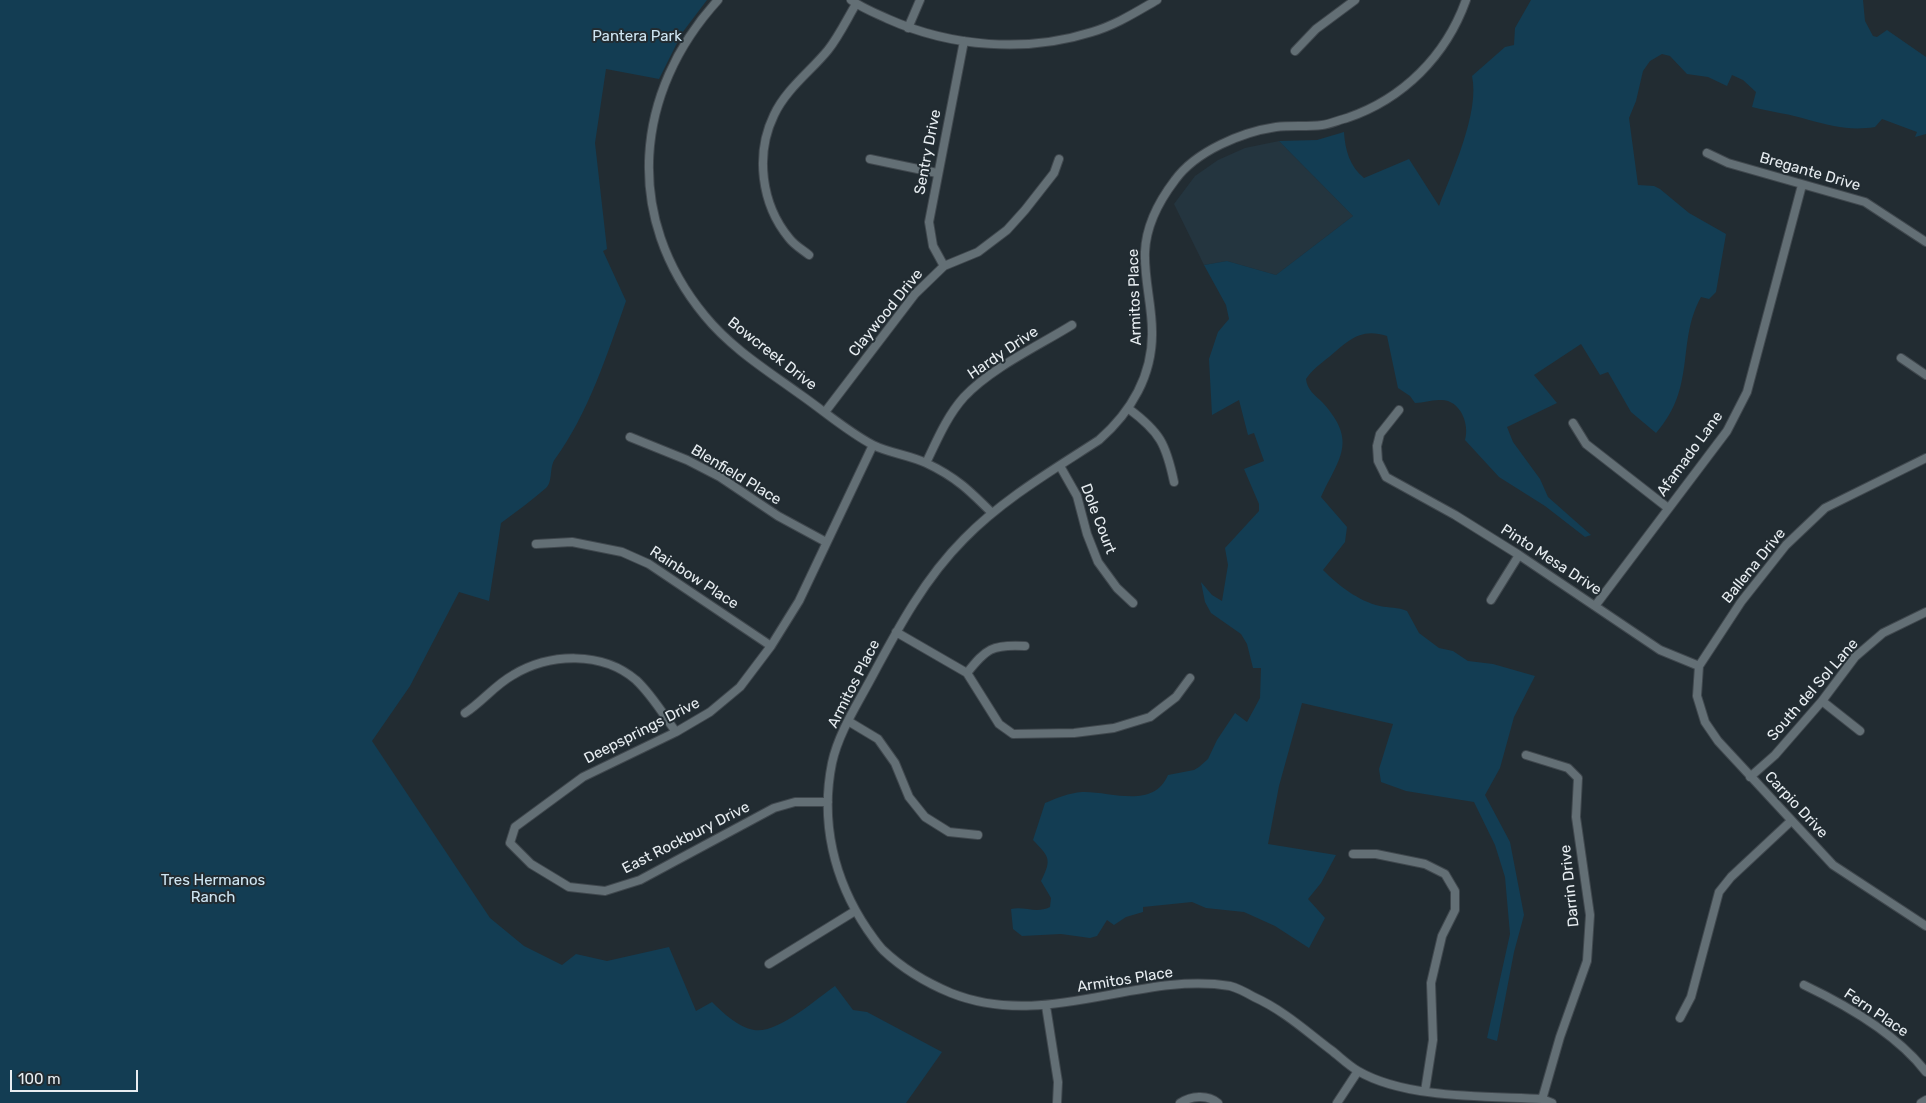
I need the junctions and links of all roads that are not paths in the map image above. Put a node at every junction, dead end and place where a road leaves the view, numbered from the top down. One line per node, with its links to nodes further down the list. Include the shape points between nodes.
1 (718, 0): 23 (street, Bowcreek Drive, via 695,26 677,54 655,111 648,167 659,234 671,264 705,317 735,346)
2 (920, 0): 7 (street)
3 (1157, 0): 8 (street, via 1093,32 1057,41 1021,45)
4 (1355, 0): 9 (street, via 1316,29)
5 (1466, 0): 21 (street, Armitos Place, via 1458,24 1436,56 1409,85 1372,110 1324,125 1276,127 1235,137 1202,155 1176,177 1157,208 1148,232 1145,252 1152,330 1151,357)
6 (854, 2): 7 (street); 16 (street, via 829,48 774,114 765,142 763,169 767,195 777,220 790,239)
7 (908, 28): 8 (street)
8 (964, 41): 13 (street, Sentry Drive)
9 (1295, 51)
10 (1708, 153): 14 (street, Bregante Drive, via 1728,163)
11 (870, 159): 13 (street)
12 (1059, 159): 17 (street, Claywood Drive, via 1054,173 1007,230 978,252)
13 (937, 173): 17 (street, Sentry Drive, via 929,222 933,246)
14 (1802, 185): 15 (street, Bregante Drive, via 1865,202); 31 (street, Afamado Lane, via 1747,392 1726,431)
15 (1926, 242)
16 (809, 255)
17 (944, 266): 23 (street, Claywood Drive, via 915,294)
18 (1072, 325): 28 (street, Hardy Drive, via 992,374 964,397 946,421)
19 (1901, 358): 20 (street)
20 (1926, 375)
21 (1129, 409): 29 (street, Armitos Place, via 1099,440); 30 (street, via 1152,426 1163,443)
22 (1399, 410): 35 (street, Pinto Mesa Drive, via 1380,434 1377,446 1378,461 1386,477)
23 (825, 412): 26 (street, Bowcreek Drive)
24 (1572, 423): 31 (street, via 1586,444)
25 (630, 437): 33 (street, Blenfield Place, via 703,468 756,503)
26 (873, 445): 28 (street, Bowcreek Drive); 33 (street, Deepsprings Drive)
27 (1926, 458): 43 (street, Ballena Drive, via 1825,508 1786,545 1741,602)
28 (926, 463): 32 (street, Bowcreek Drive, via 963,484)
29 (1060, 466): 32 (street, Armitos Place); 37 (street, Dole Court, via 1077,496 1098,562)
30 (1174, 482)
31 (1668, 508): 38 (street, Afamado Lane)
32 (992, 513): 40 (street, Armitos Place, via 940,565)
33 (826, 542): 41 (street, Deepsprings Drive, via 799,600)
34 (536, 544): 41 (street, Rainbow Place, via 572,542 622,552 649,564)
35 (1519, 555): 36 (street); 38 (street, Pinto Mesa Drive)
36 (1491, 600)
37 (1133, 603)
38 (1595, 606): 43 (street, Pinto Mesa Drive, via 1660,650)
39 (1926, 612): 46 (street, South del Sol Lane, via 1883,633 1855,657)
40 (896, 632): 44 (street); 48 (street, Armitos Place)
41 (771, 646): 50 (street, Deepsprings Drive, via 740,687 710,712)
42 (1025, 646): 44 (street, via 1006,645 984,652)
43 (1699, 666): 52 (street, Carpio Drive, via 1697,696 1706,722)
44 (967, 674): 45 (street, via 999,724 1013,734 1074,733 1114,728 1150,717 1176,697)
45 (1190, 678)
46 (1822, 701): 49 (street); 52 (street, South del Sol Lane, via 1775,755)
47 (465, 713): 50 (street, via 511,675 556,659 576,658 611,666 635,679)
48 (848, 721): 53 (street, Armitos Place, via 832,761); 55 (street, via 878,739 895,763 910,797 925,817 949,832)
49 (1860, 731)
50 (676, 732): 56 (street, Deepsprings Drive, via 583,777 515,827)
51 (1526, 755): 68 (street, Darrin Drive, via 1568,768 1578,778 1576,817 1590,915 1587,961)
52 (1750, 777): 54 (street, Carpio Drive)
53 (828, 802): 56 (street, East Rockbury Drive, via 795,802 774,808 640,880 604,891 569,887 531,864); 58 (street, Armitos Place, via 833,860)
54 (1791, 822): 59 (street, Carpio Drive, via 1833,866); 63 (street, via 1719,892 1690,997)
55 (978, 835)
56 (510, 843)
57 (1353, 854): 66 (street, via 1376,854 1425,864 1444,874 1455,891 1455,910 1442,936 1431,983 1433,1040)
58 (855, 911): 60 (street); 62 (street, Armitos Place, via 882,949 917,976 952,993 990,1004)
59 (1926, 926)
60 (769, 964)
61 (1804, 985): 65 (street, Fern Place, via 1898,1041)
62 (1046, 1006): 64 (street, Armitos Place, via 1188,984 1233,987 1276,1007); 69 (street, via 1058,1082)
63 (1680, 1018)
64 (1358, 1071): 66 (street, Armitos Place, via 1397,1086); 72 (street)
65 (1926, 1072)
66 (1425, 1092): 68 (street, Armitos Place)
67 (1926, 1100): 74 (street)
68 (1542, 1101): 73 (street, Armitos Place)
69 (1057, 1103)
70 (1180, 1103): 71 (street, via 1198,1096)
71 (1218, 1103)
72 (1337, 1103)
73 (1552, 1103)
74 (1921, 1103)

